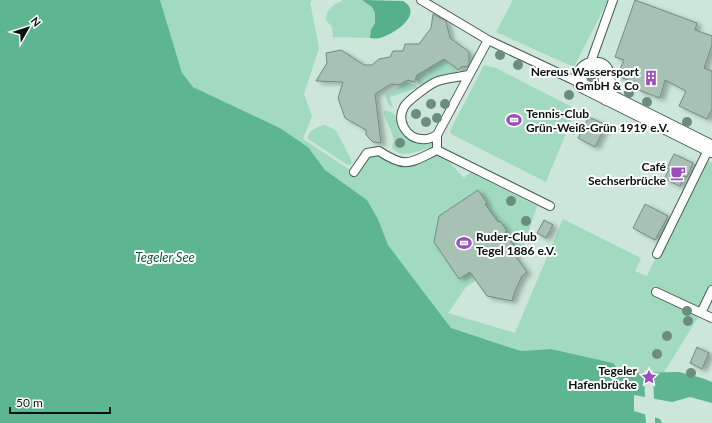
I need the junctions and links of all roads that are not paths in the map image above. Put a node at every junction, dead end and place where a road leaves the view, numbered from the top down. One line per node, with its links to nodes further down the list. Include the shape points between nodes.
1 (421, 0): 3 (lane)
2 (614, 0): 4 (lane)
3 (488, 40): 5 (lane); 6 (lane)
4 (589, 66): 6 (street, via 582,72); 7 (street, via 597,66 604,71 607,78)
5 (469, 75): 8 (lane); 8 (lane, via 437,81 408,101 403,108 402,121 411,136 429,139)
6 (582, 84): 7 (street)
7 (607, 97): 9 (street)
8 (437, 135): 10 (lane)
9 (710, 149): 13 (lane)
10 (437, 150): 11 (lane, via 410,163 393,160 379,151 367,153); 12 (lane)
11 (354, 172)
12 (550, 206)
13 (657, 254)
14 (712, 290): 16 (lane)
15 (656, 292): 16 (lane)
16 (698, 311): 17 (lane)
17 (712, 318)

